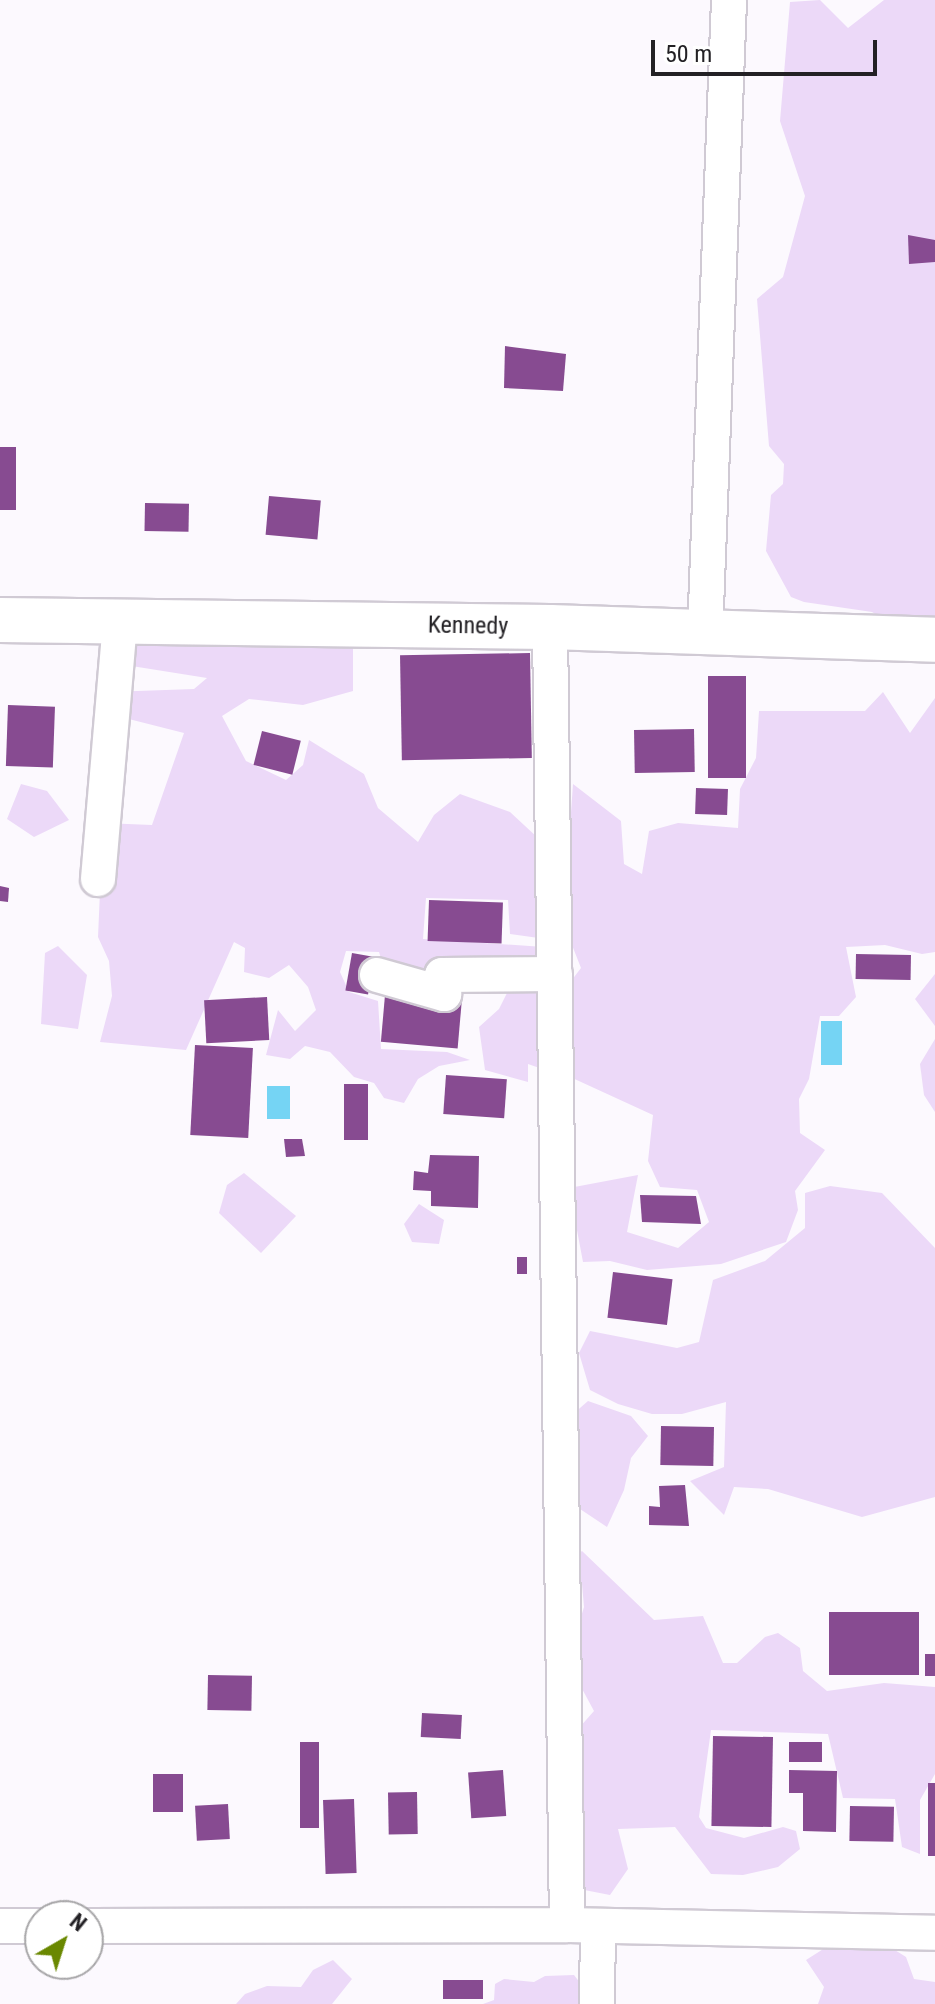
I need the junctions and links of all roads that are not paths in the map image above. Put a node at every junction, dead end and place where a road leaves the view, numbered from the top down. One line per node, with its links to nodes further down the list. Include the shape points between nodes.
1 (729, 0): 5 (street)
2 (0, 620): 3 (main road, Kennedy)
3 (120, 621): 4 (main road, Kennedy); 7 (street)
4 (550, 627): 5 (main road, Kennedy); 8 (street)
5 (705, 634): 6 (main road, Kennedy)
6 (935, 640)
7 (98, 879)
8 (555, 974): 9 (street, via 442,975 444,994); 13 (street)
9 (377, 975)
10 (0, 1926): 11 (street)
11 (24, 1926)
12 (104, 1926): 13 (street)
13 (583, 1926): 14 (street); 15 (street)
14 (935, 1933)
15 (597, 2004)

